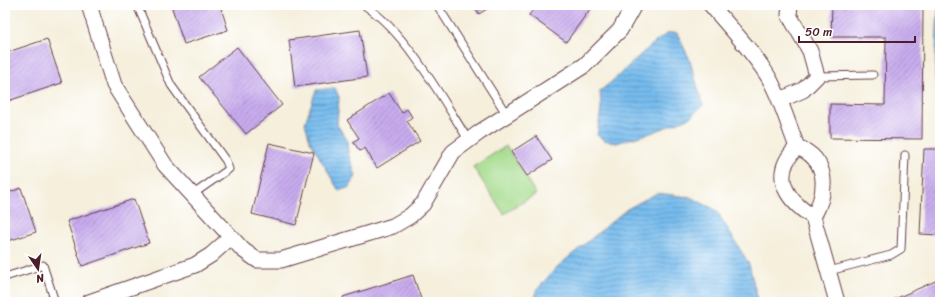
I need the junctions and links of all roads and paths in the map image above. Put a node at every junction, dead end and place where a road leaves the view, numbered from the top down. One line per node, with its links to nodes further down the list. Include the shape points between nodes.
1 (89, 5): 15 (street, via 114,85 165,165)
2 (137, 5): 15 (lane, via 171,85 226,161 229,169)
3 (364, 5): 12 (lane, via 376,13 414,56)
4 (437, 5): 11 (lane)
5 (634, 5): 11 (street, via 620,30 585,65)
6 (711, 5): 10 (street, via 754,56)
7 (790, 5): 9 (street, via 789,15 810,51)
8 (873, 74): 9 (lane)
9 (817, 76): 10 (street, via 803,90)
10 (780, 100): 13 (street)
11 (506, 115): 12 (street)
12 (469, 140): 17 (street, via 453,152 423,204 393,226 281,260 257,260)
13 (797, 147): 16 (street, via 806,150 815,159 824,182); 16 (street, via 785,162 782,173 784,185 790,198)
14 (905, 155): 18 (lane, via 901,249 882,257)
15 (192, 195): 17 (street)
16 (813, 217): 18 (street)
17 (231, 237): 21 (street, via 195,265)
18 (829, 271): 22 (street)
19 (5, 277): 20 (lane, via 43,265)
20 (55, 302)
21 (89, 302)
22 (837, 302)

